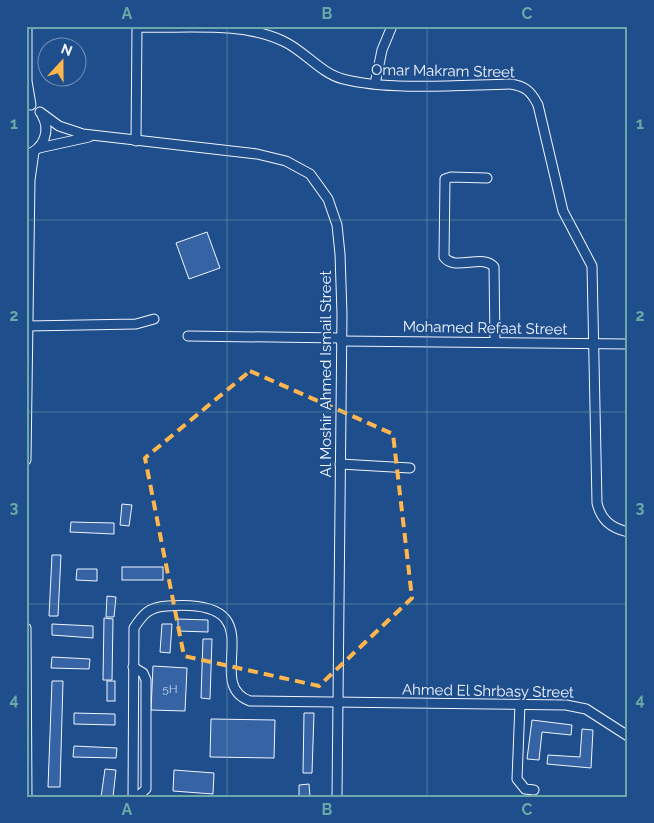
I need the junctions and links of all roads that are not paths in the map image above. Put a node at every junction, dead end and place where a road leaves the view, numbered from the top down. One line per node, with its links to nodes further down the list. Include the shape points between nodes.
1 (27, 26): 6 (street)
2 (392, 26): 5 (street, via 382,50)
3 (137, 27): 4 (street, Omar Makram Street); 9 (street)
4 (226, 28): 5 (street, Omar Makram Street, via 269,35 294,47 341,79)
5 (375, 84): 17 (street, Omar Makram Street, via 510,84 530,92 538,105 563,211 592,266)
6 (29, 104): 7 (street, Al Moshir Ahmed Ismail Street)
7 (40, 112): 8 (street, Al Moshir Ahmed Ismail Street, via 59,126); 10 (street, via 46,133)
8 (99, 136): 9 (street, Al Moshir Ahmed Ismail Street); 10 (street, Al Moshir Ahmed Ismail Street, via 67,140)
9 (136, 141): 15 (street, Al Moshir Ahmed Ismail Street, via 257,154 286,161 310,174 328,198 337,225)
10 (33, 152): 13 (street)
11 (487, 178): 16 (street, via 445,179 444,257 451,262 486,262 494,267)
12 (154, 319): 13 (street, via 136,324)
13 (28, 326): 19 (street)
14 (188, 336): 15 (street, Mohamed Refaat Street)
15 (341, 339): 16 (street, Mohamed Refaat Street); 20 (street, Al Moshir Ahmed Ismail Street)
16 (495, 342): 17 (street, Mohamed Refaat Street)
17 (594, 343): 18 (street, Mohamed Refaat Street); 22 (street, Omar Makram Street, via 597,502 607,523)
18 (628, 344)
19 (26, 460)
20 (340, 464): 21 (street); 25 (street, Al Moshir Ahmed Ismail Street)
21 (410, 468)
22 (628, 532)
23 (26, 628): 29 (street)
24 (133, 667): 25 (street, Ahmed El Shrbasy Street, via 134,628 146,611 176,605 210,608 223,614 229,625 232,678 243,698 260,702); 30 (street); 31 (street, via 143,673 146,680 146,789)
25 (339, 703): 26 (street, Ahmed El Shrbasy Street); 32 (street, Al Moshir Ahmed Ismail Street)
26 (520, 704): 27 (street, Ahmed El Shrbasy Street, via 578,706); 28 (street, via 517,779 525,789)
27 (628, 736)
28 (534, 790)
29 (27, 797)
30 (133, 797)
31 (137, 797)
32 (336, 797)

